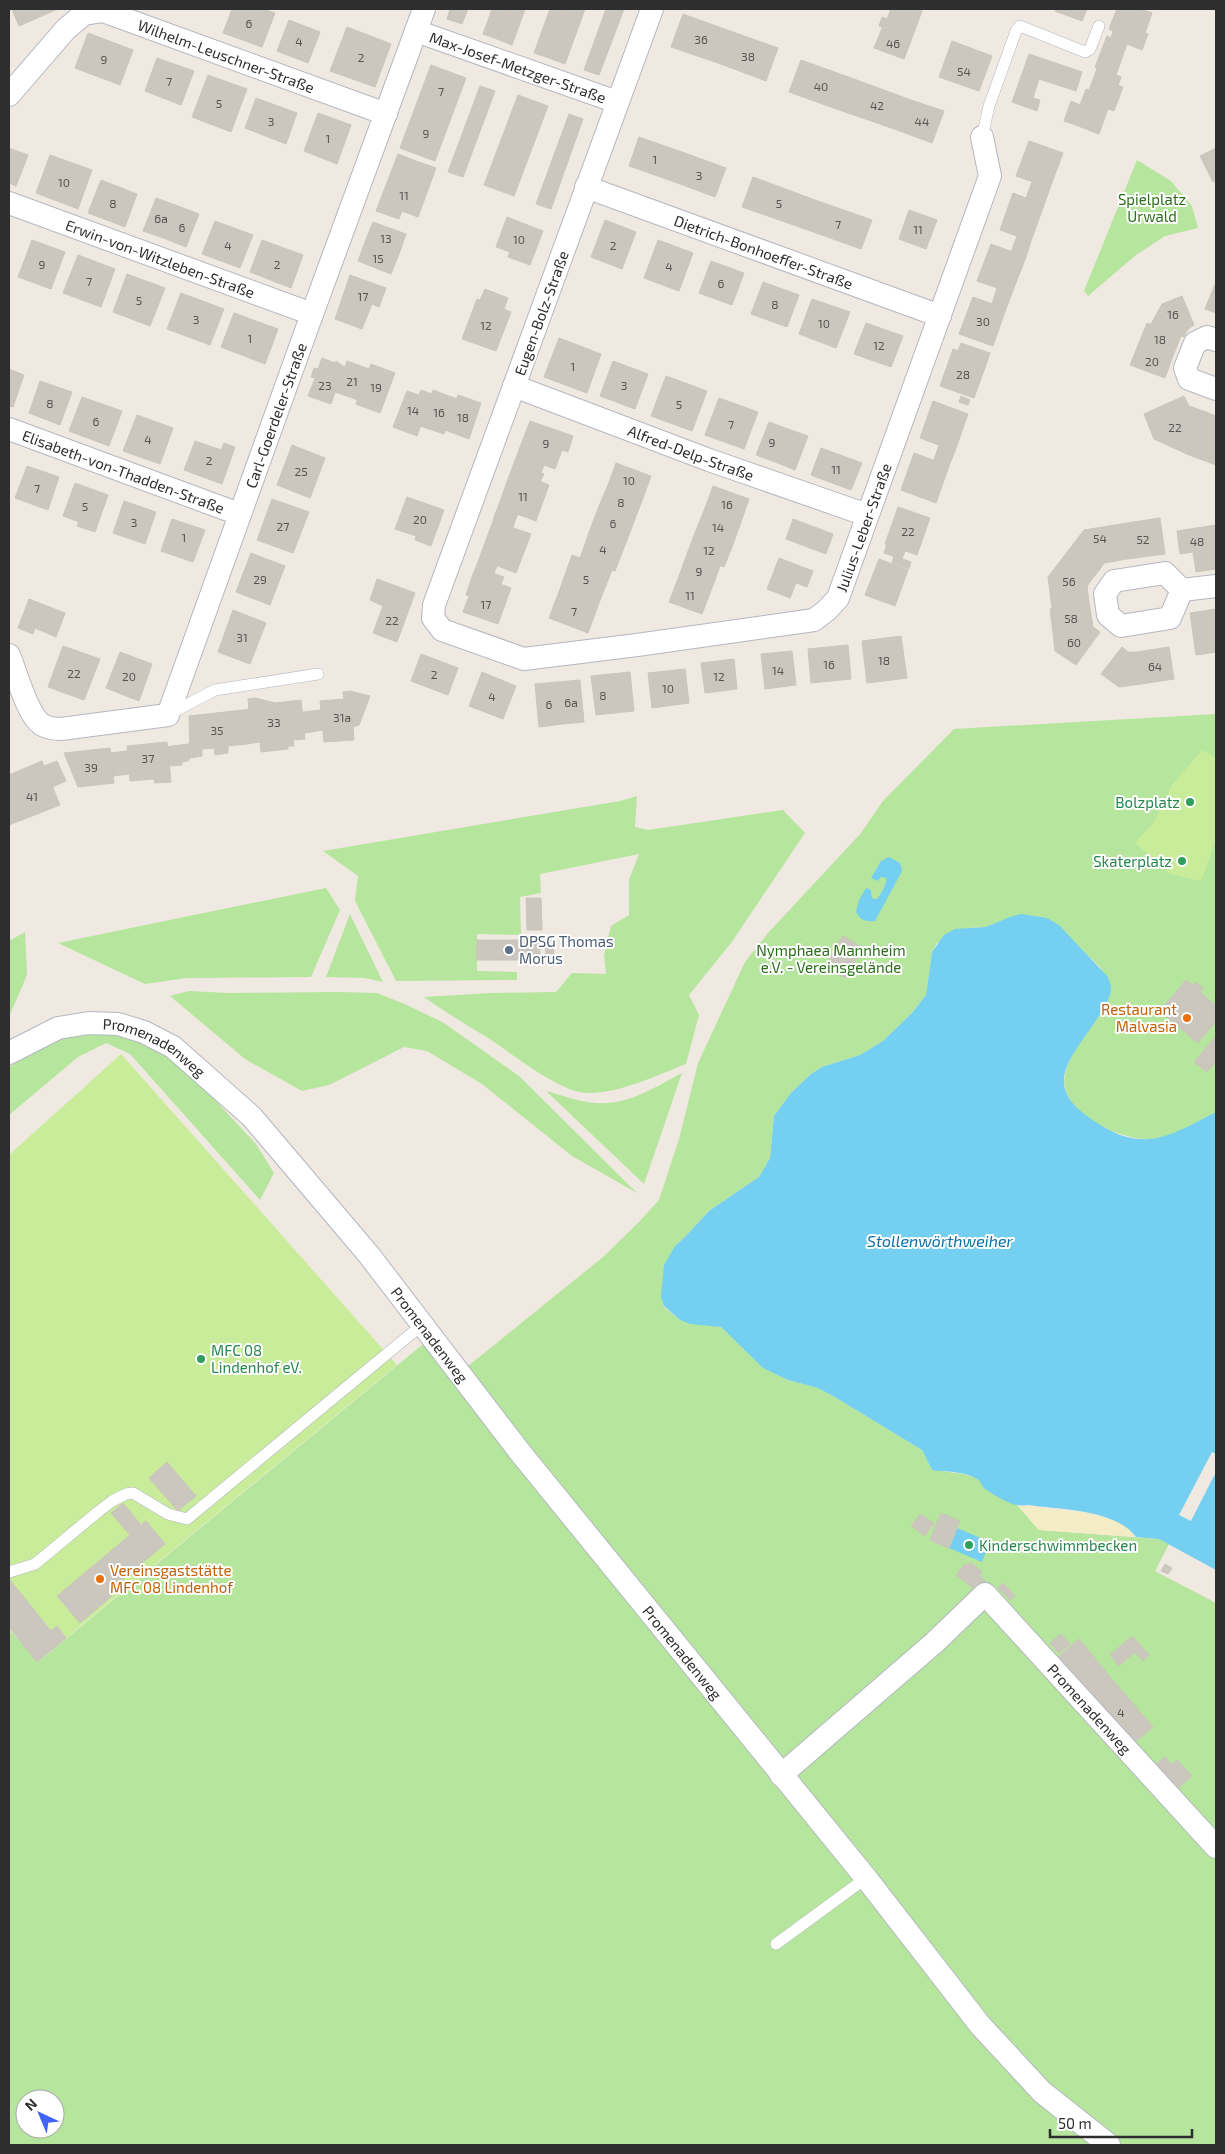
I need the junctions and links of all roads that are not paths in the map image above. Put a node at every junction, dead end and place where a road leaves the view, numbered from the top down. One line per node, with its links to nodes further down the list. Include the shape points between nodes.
1 (424, 9): 4 (street, Carl-Goerdeler-Straße)
2 (652, 9): 6 (street, Eugen-Bolz-Straße)
3 (1099, 26): 8 (lane, via 1090,49 1085,52 1020,26 989,106)
4 (416, 30): 6 (street, Max-Josef-Metzger-Straße); 7 (street, Carl-Goerdeler-Straße)
5 (9, 95): 7 (street, Wilhelm-Leuschner-Straße, via 66,29 84,14 103,12)
6 (617, 102): 9 (street, Eugen-Bolz-Straße)
7 (386, 114): 11 (street, Carl-Goerdeler-Straße)
8 (982, 137): 12 (street, Julius-Leber-Straße, via 990,176)
9 (586, 187): 12 (street, Dietrich-Bonhoeffer-Straße); 14 (street, Eugen-Bolz-Straße)
10 (9, 203): 11 (street, Erwin-von-Witzleben-Straße)
11 (312, 314): 17 (street, Carl-Goerdeler-Straße)
12 (940, 316): 18 (street, Julius-Leber-Straße)
13 (1216, 340): 15 (street, via 1208,337 1195,343 1185,368 1189,379)
14 (514, 386): 18 (street, Alfred-Delp-Straße, via 709,460); 21 (street, Eugen-Bolz-Straße, via 434,605)
15 (1216, 389)
16 (9, 429): 17 (street, Elisabeth-von-Thadden-Straße)
17 (240, 514): 24 (street, Carl-Goerdeler-Straße)
18 (867, 515): 21 (street, Julius-Leber-Straße, via 838,598 814,620 524,659 442,630)
19 (1216, 586): 20 (street)
20 (1182, 590)
21 (433, 618)
22 (9, 655): 24 (street, via 32,714 41,724 52,729)
23 (318, 674): 24 (lane, via 215,690)
24 (168, 715)
25 (9, 1053): 26 (street, Promenadenweg, via 58,1028 89,1023 118,1024 144,1032 173,1047 252,1117)
26 (422, 1324): 27 (lane, via 187,1519 168,1514 133,1493 126,1494 99,1510 35,1564); 28 (street, Promenadenweg, via 519,1450)
27 (9, 1572)
28 (781, 1775): 29 (street, Promenadenweg, via 934,1643 985,1594); 30 (street, Promenadenweg)
29 (1216, 1847)
30 (866, 1878): 31 (lane); 32 (street, Promenadenweg, via 980,2025 1042,2092)
31 (776, 1944)
32 (1110, 2145)

